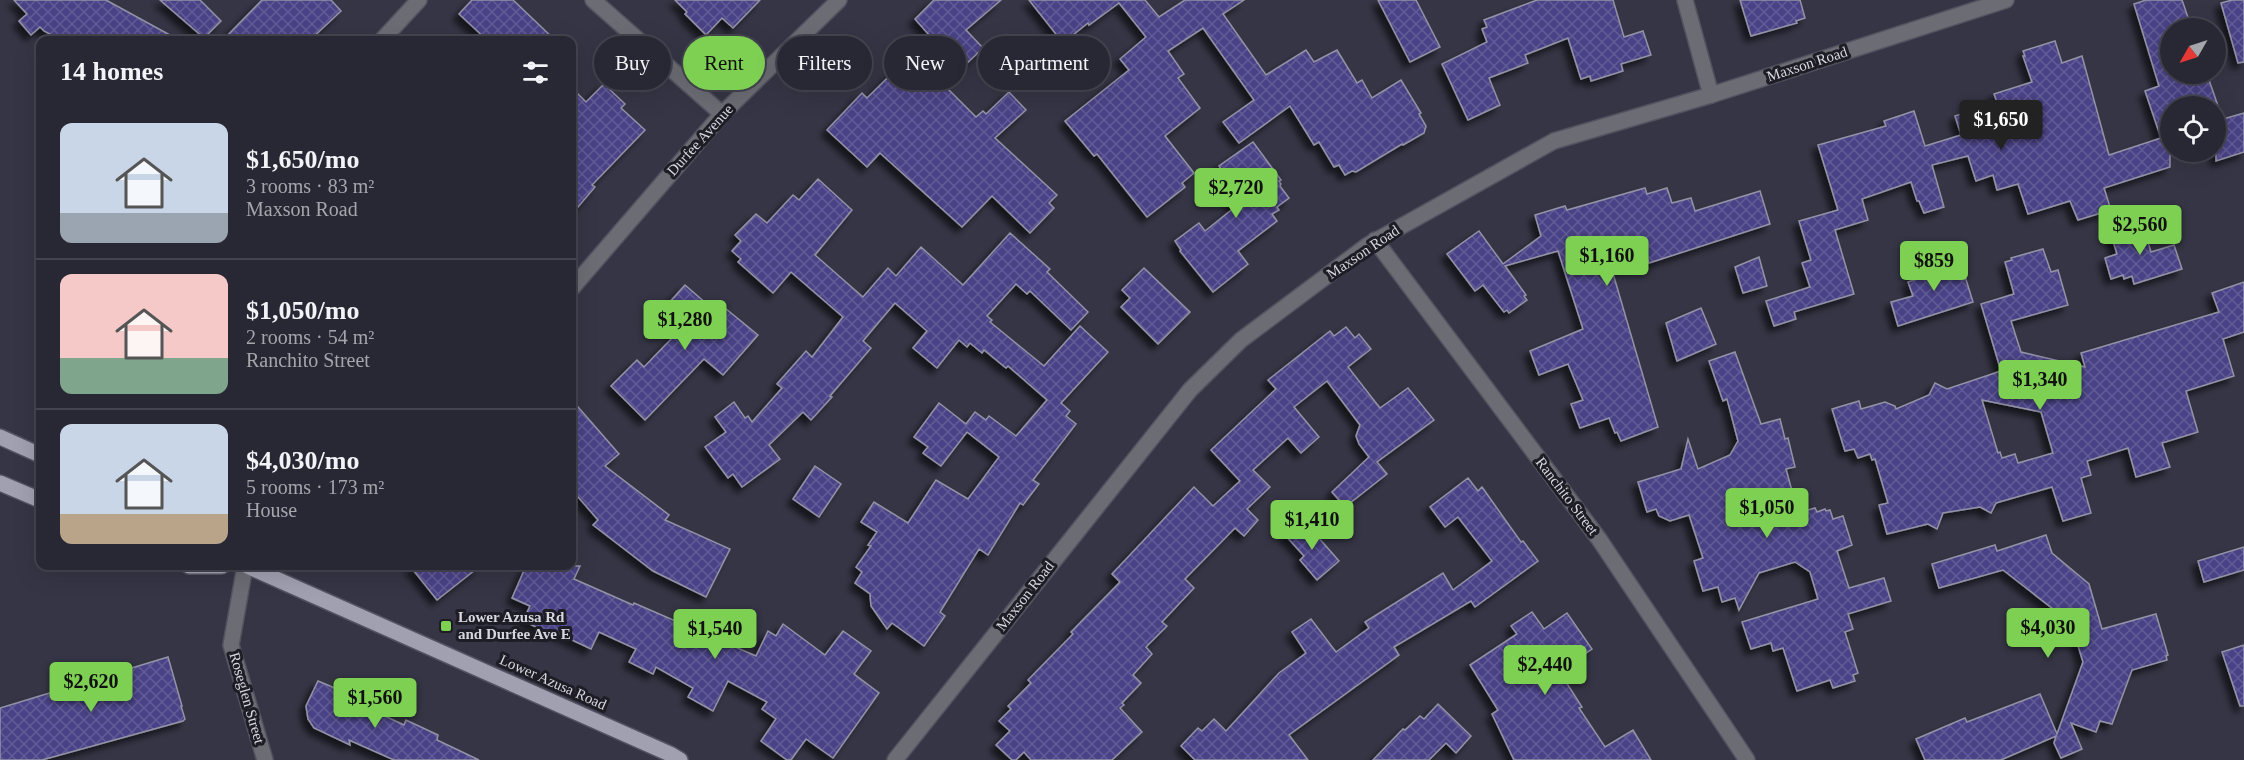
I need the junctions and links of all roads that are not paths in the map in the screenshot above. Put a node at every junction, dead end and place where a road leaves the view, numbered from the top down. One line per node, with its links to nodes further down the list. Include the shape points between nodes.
1 (419, 0): 6 (street)
2 (593, 0): 8 (street)
3 (838, 0): 8 (street, Durfee Avenue)
4 (1685, 0): 7 (street)
5 (2006, 0): 7 (street, Maxson Road)
6 (386, 36)
7 (1712, 95): 9 (street, Maxson Road, via 1554,141)
8 (722, 114): 10 (street, Durfee Avenue)
9 (1375, 240): 19 (street, Maxson Road, via 1241,340 1190,390); 20 (street, Ranchito Street, via 1599,539)
10 (576, 283)
11 (0, 437): 12 (main road)
12 (36, 453)
13 (0, 483): 14 (main road)
14 (36, 498)
15 (245, 570): 17 (street, Roseglen Street, via 231,645)
16 (255, 570): 18 (main road, Lower Azusa Road)
17 (265, 760)
18 (680, 760)
19 (895, 760)
20 (1747, 760)

